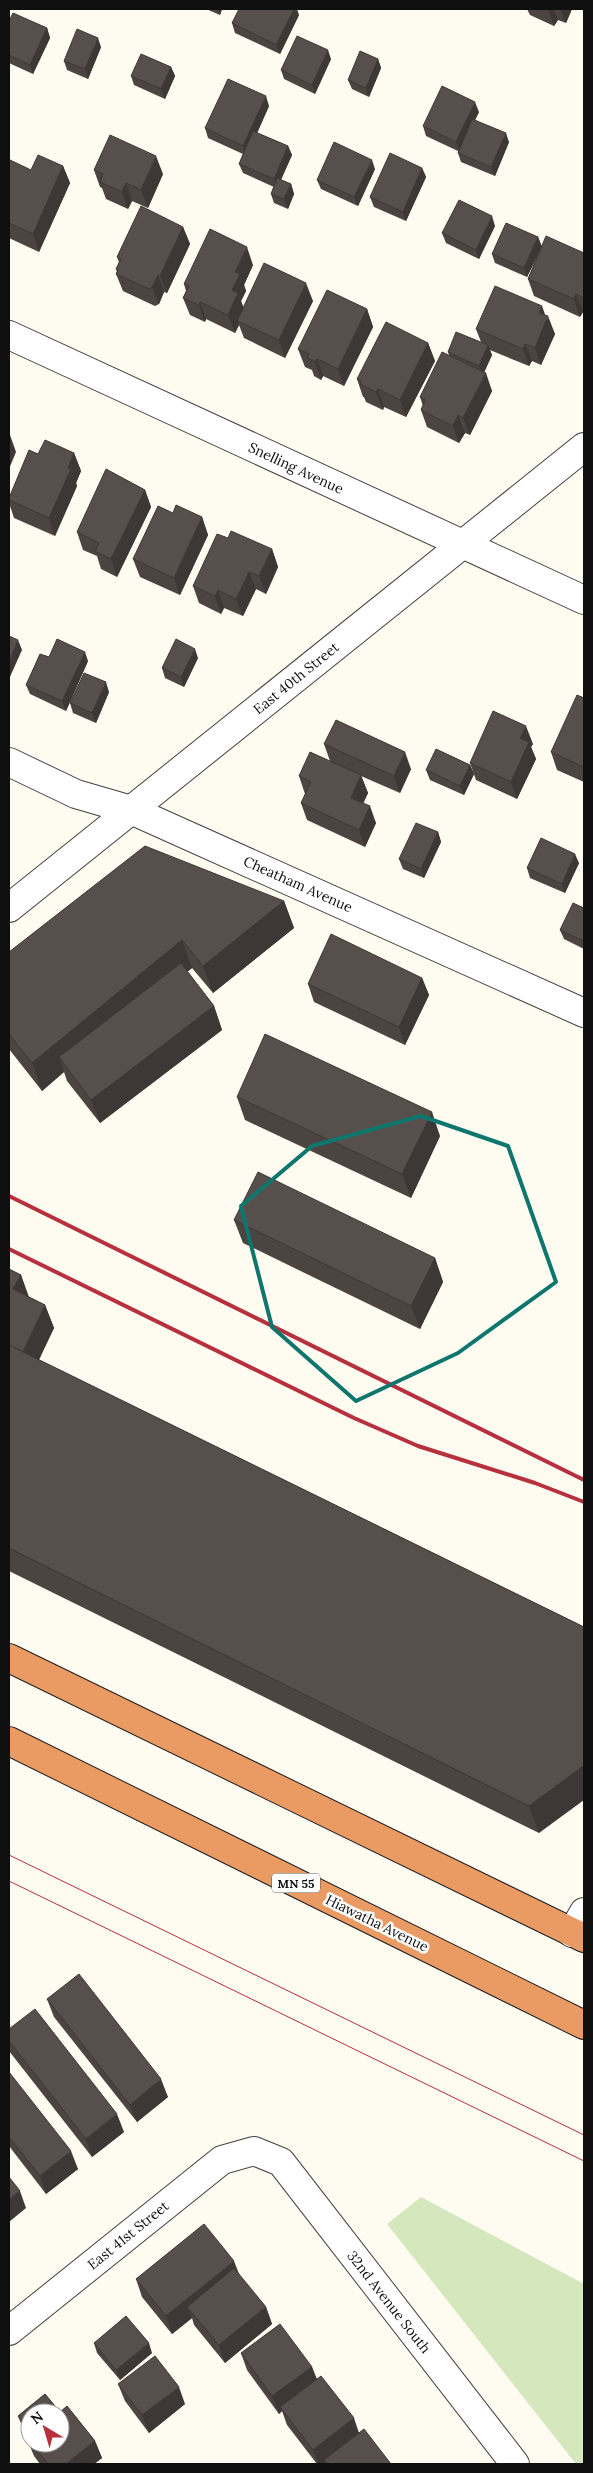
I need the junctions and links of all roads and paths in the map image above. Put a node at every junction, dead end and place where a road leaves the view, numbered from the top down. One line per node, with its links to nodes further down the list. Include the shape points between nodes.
1 (9, 335): 3 (street, Snelling Avenue)
2 (584, 447): 3 (street, East 40th Street)
3 (462, 544): 4 (street, Snelling Avenue); 6 (street, East 40th Street)
4 (584, 600)
5 (9, 762): 6 (street, Cheatham Avenue, via 76,794)
6 (131, 810): 7 (street, East 40th Street); 8 (street, Cheatham Avenue)
7 (9, 908)
8 (584, 1012)
9 (9, 1658): 11 (highway)
10 (9, 1741): 12 (highway, Hiawatha Avenue / MN 55)
11 (580, 1928)
12 (584, 2025)
13 (254, 2151): 14 (street, East 41st Street, via 222,2160); 15 (street, 32nd Avenue South, via 281,2162)
14 (9, 2331)
15 (516, 2464)

